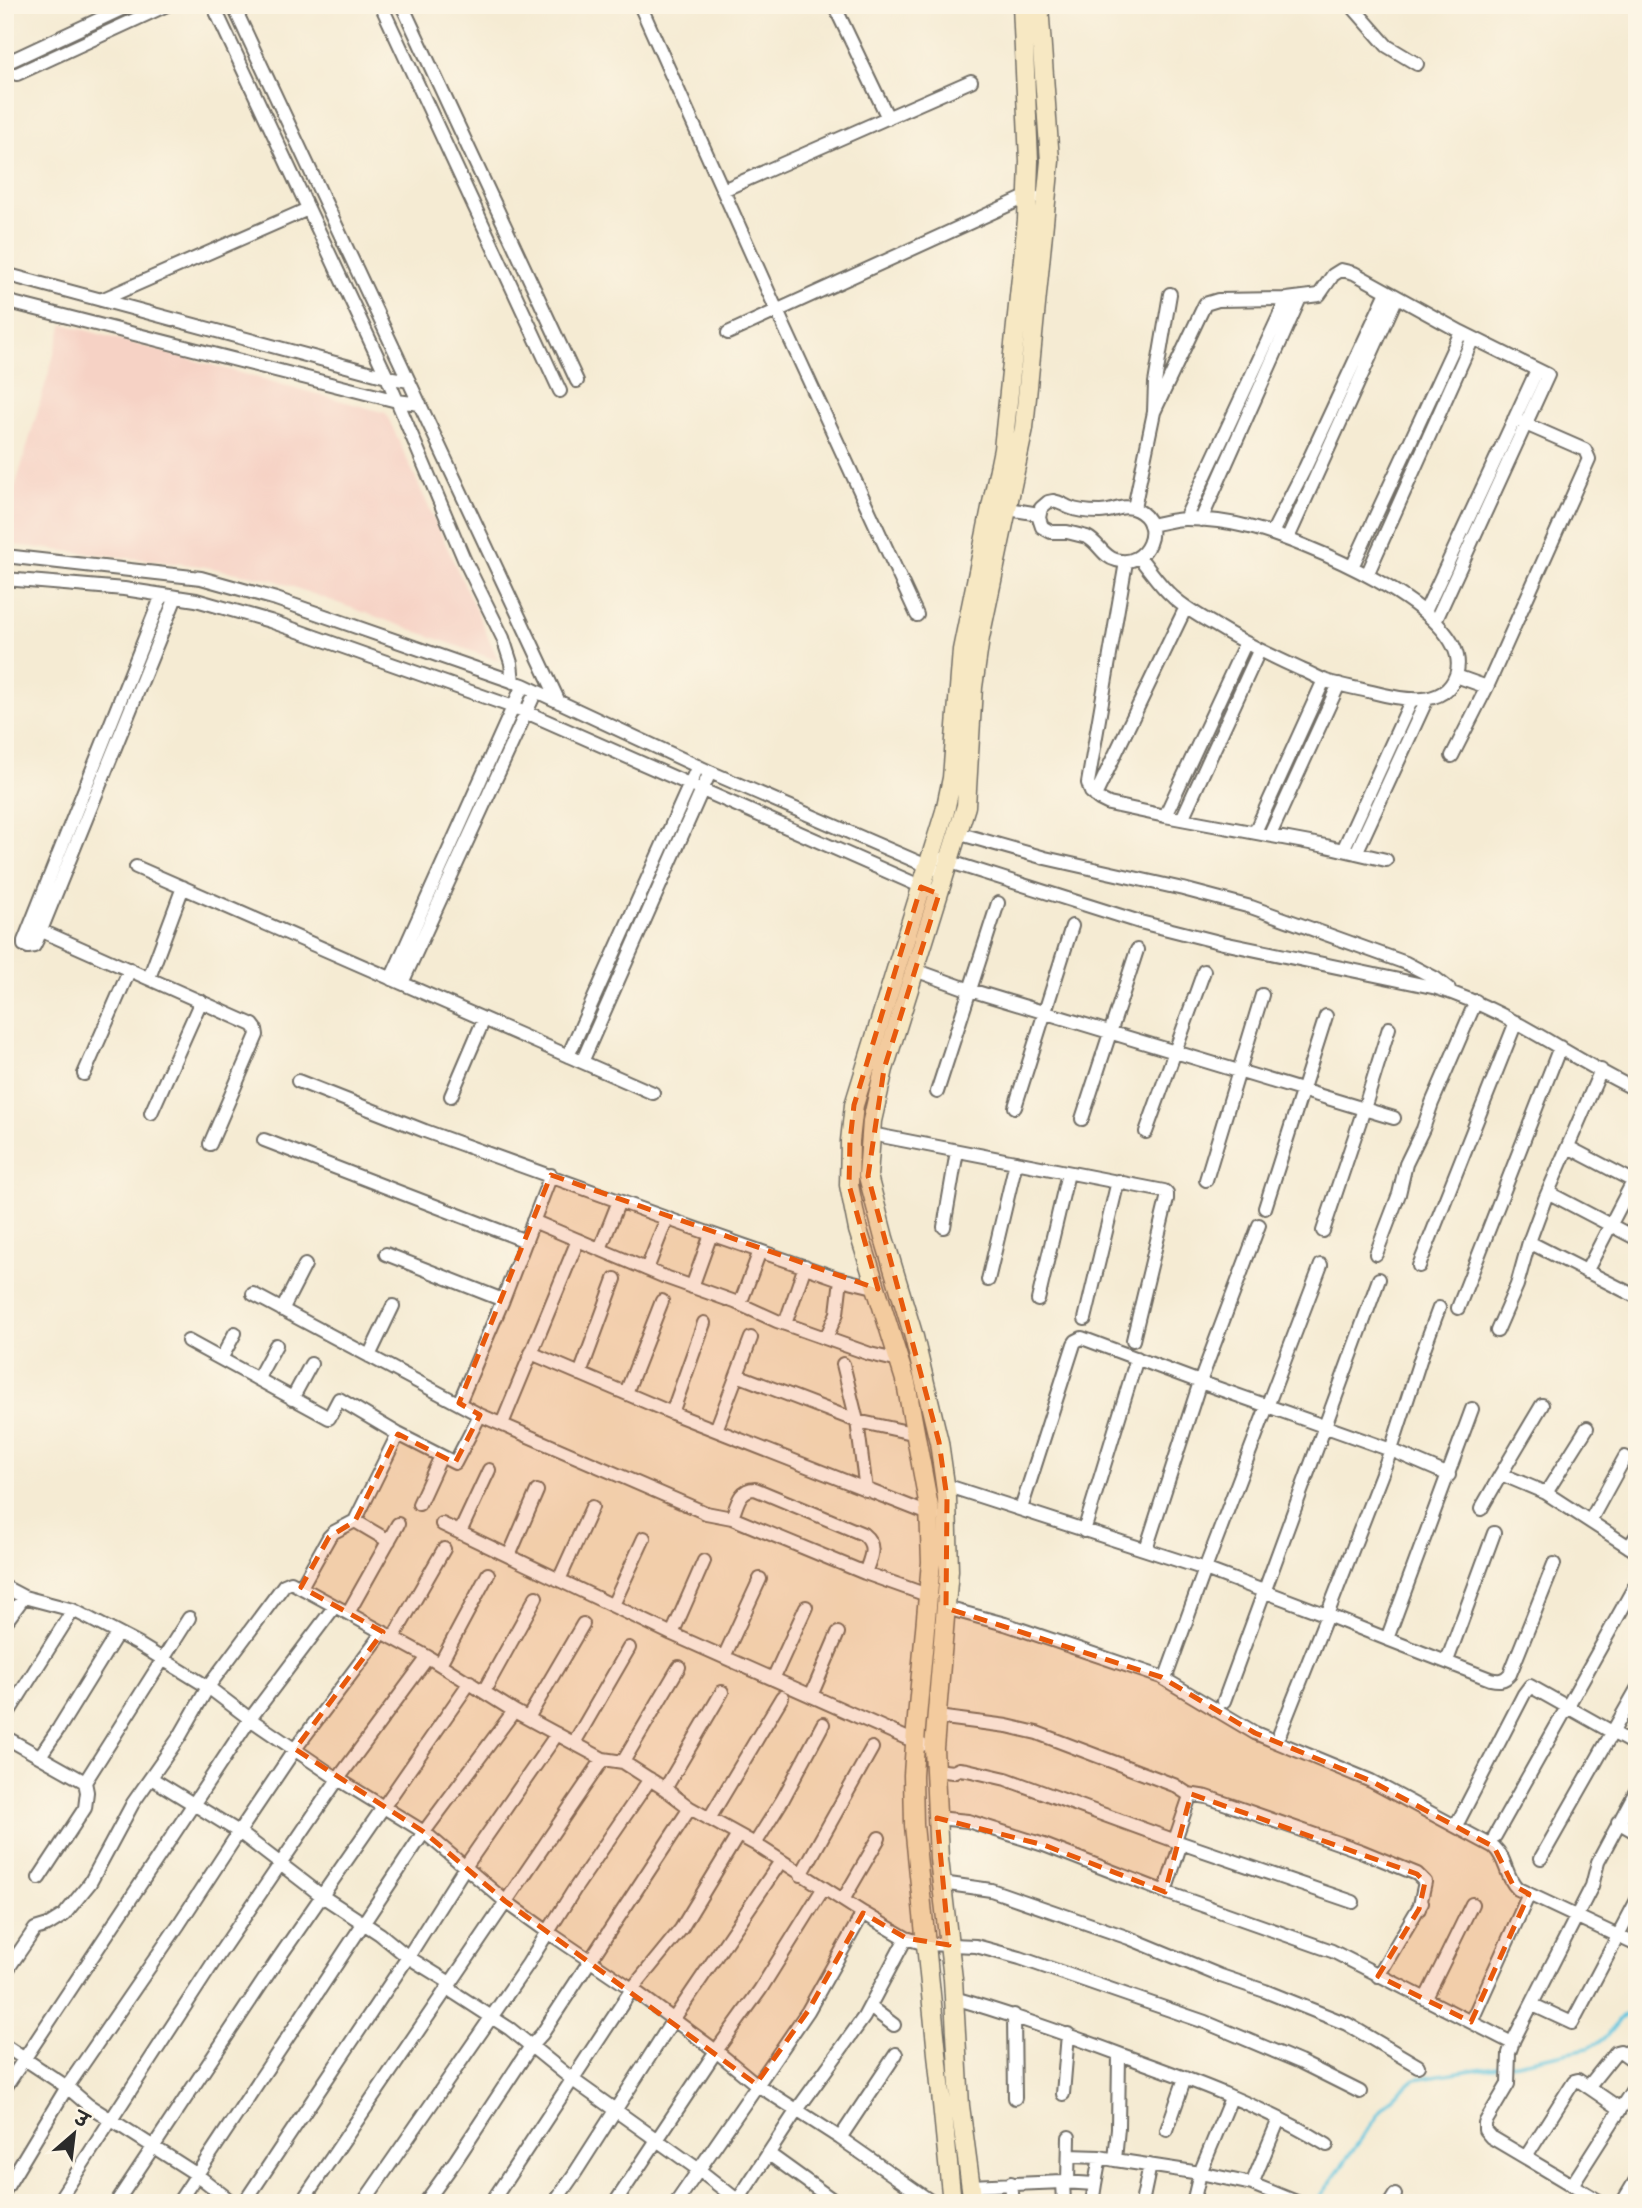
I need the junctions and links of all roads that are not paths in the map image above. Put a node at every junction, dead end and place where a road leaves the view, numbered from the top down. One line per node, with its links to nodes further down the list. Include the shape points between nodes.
1 (130, 5): 12 (street)
2 (166, 5): 14 (street)
3 (213, 5): 20 (street)
4 (233, 5): 31 (street)
5 (381, 5): 33 (street)
6 (402, 5): 32 (street)
7 (640, 5): 17 (street)
8 (834, 5): 16 (street)
9 (1022, 5): 18 (main road)
10 (1039, 5): 19 (main road, via 1050,161)
11 (1351, 5): 13 (street, via 1387,46)
12 (8, 62)
13 (1417, 64)
14 (17, 74)
15 (971, 82): 16 (street)
16 (888, 118): 17 (street)
17 (723, 190): 27 (street)
18 (1028, 196): 19 (street); 27 (street); 81 (main road, via 1003,449 962,650 952,778)
19 (1048, 199): 39 (main road, via 1027,406)
20 (308, 209): 25 (street); 30 (street)
21 (5, 274): 25 (street)
22 (1170, 294): 36 (street)
23 (1392, 294): 24 (street, via 1341,270 1319,295); 29 (street); 44 (street); 45 (street)
24 (1293, 298): 36 (street, via 1205,304); 41 (street); 42 (street)
25 (101, 300): 30 (street)
26 (5, 301): 34 (street)
27 (777, 311): 28 (street); 55 (street)
28 (728, 333)
29 (1467, 335): 37 (street, via 1543,373); 48 (street); 49 (street)
30 (387, 377): 31 (street); 34 (street)
31 (409, 381): 35 (street)
32 (578, 381)
33 (560, 391)
34 (397, 401): 35 (street); 61 (street, via 503,638)
35 (419, 404): 67 (street)
36 (1154, 412): 38 (street)
37 (1520, 422): 54 (street); 56 (street); 63 (street, via 1585,450 1590,459)
38 (1134, 508): 40 (street, via 1101,512 1053,501); 43 (street)
39 (1008, 509): 40 (street); 77 (main road, via 980,638 966,806)
40 (1039, 514): 47 (street, via 1046,530 1087,537 1109,557)
41 (1185, 519): 42 (street); 43 (street)
42 (1201, 520): 44 (street)
43 (1150, 525): 47 (street, via 1149,547)
44 (1272, 533): 45 (street)
45 (1288, 538): 48 (street)
46 (5, 556): 61 (street, via 201,578 276,599)
47 (1133, 559): 53 (street); 73 (street, via 1088,783)
48 (1352, 567): 49 (street)
49 (1367, 575): 54 (street)
50 (5, 579): 51 (street)
51 (162, 595): 52 (street); 89 (street)
52 (176, 597): 68 (street, via 270,621); 89 (street)
53 (1186, 607): 57 (street); 73 (street)
54 (1425, 612): 56 (street)
55 (917, 615)
56 (1436, 622): 59 (street, via 1456,653)
57 (1245, 643): 58 (street); 74 (street)
58 (1259, 651): 60 (street); 75 (street)
59 (1456, 676): 63 (street); 66 (street, via 1447,690)
60 (1324, 680): 62 (street); 76 (street)
61 (518, 683): 64 (street); 68 (street)
62 (1339, 684): 65 (street); 78 (street)
63 (1487, 687): 69 (street)
64 (536, 691): 67 (street); 68 (street)
65 (1412, 699): 66 (street); 79 (street)
66 (1427, 699): 79 (street)
67 (559, 702): 70 (street)
68 (520, 710): 71 (street); 95 (street)
69 (1452, 756)
70 (704, 769): 71 (street); 72 (street); 81 (street)
71 (690, 785): 72 (street); 109 (street)
72 (704, 791): 85 (street); 110 (street)
73 (1095, 796): 74 (street, via 1109,804)
74 (1164, 816): 75 (street)
75 (1182, 820): 76 (street)
76 (1255, 832): 78 (street)
77 (957, 833): 83 (main road); 97 (street, via 1251,907 1406,963)
78 (1270, 835): 79 (street)
79 (1350, 851): 80 (street)
80 (1386, 860)
81 (929, 861): 83 (street); 85 (main road)
82 (136, 867): 84 (street)
83 (947, 867): 86 (main road); 97 (street, via 1223,943)
84 (183, 887): 94 (street); 95 (street)
85 (921, 887): 86 (street); 166 (main road, via 855,1105 852,1129 849,1185 858,1230)
86 (939, 894): 92 (main road)
87 (998, 903): 96 (street)
88 (1072, 926): 101 (street)
89 (35, 928): 91 (street)
90 (1137, 950): 106 (street)
91 (130, 970): 94 (street); 113 (street)
92 (915, 970): 96 (street); 126 (main road, via 884,1069)
93 (1204, 971): 108 (street)
94 (149, 978): 99 (street)
95 (397, 981): 103 (street)
96 (970, 990): 101 (street); 117 (street)
97 (1455, 993): 100 (street)
98 (1262, 995): 112 (street)
99 (201, 1001): 122 (street); 128 (street, via 253,1025 257,1035)
100 (1476, 1001): 104 (street); 154 (street, via 1406,1164)
101 (1045, 1013): 106 (street); 120 (street)
102 (1326, 1016): 115 (street)
103 (484, 1019): 109 (street); 119 (street)
104 (1516, 1022): 107 (street); 158 (street)
105 (1389, 1028): 121 (street)
106 (1110, 1032): 108 (street); 124 (street)
107 (1560, 1046): 111 (street); 175 (street)
108 (1174, 1052): 112 (street); 125 (street)
109 (568, 1056): 110 (street)
110 (582, 1062): 118 (street)
111 (1601, 1070): 116 (street); 129 (street)
112 (1238, 1071): 115 (street); 135 (street)
113 (84, 1074)
114 (298, 1081): 133 (street)
115 (1303, 1090): 121 (street); 139 (street)
116 (1637, 1090)
117 (937, 1092)
118 (653, 1093)
119 (451, 1096)
120 (1015, 1107)
121 (1364, 1109): 123 (street); 145 (street)
122 (151, 1113)
123 (1394, 1118)
124 (1082, 1119)
125 (1146, 1132)
126 (872, 1134): 130 (street); 219 (main road, via 869,1176 914,1337)
127 (264, 1140): 149 (street)
128 (210, 1144)
129 (1568, 1147): 134 (street); 137 (street)
130 (957, 1151): 131 (street); 144 (street)
131 (1016, 1162): 132 (street); 164 (street)
132 (1068, 1173): 136 (street); 170 (street)
133 (551, 1175): 138 (street); 141 (street)
134 (1636, 1179): 143 (street)
135 (1206, 1180)
136 (1118, 1181): 177 (street); 184 (street, via 1167,1194)
137 (1549, 1192): 143 (street); 150 (street)
138 (619, 1200): 140 (street); 151 (street)
139 (1265, 1208)
140 (667, 1218): 146 (street); 159 (street)
141 (533, 1221): 148 (street); 149 (street)
142 (1259, 1225): 197 (street)
143 (1611, 1226): 147 (street); 160 (street)
144 (944, 1227)
145 (1323, 1231)
146 (711, 1234): 152 (street); 165 (street)
147 (1637, 1239)
148 (578, 1240): 151 (street); 187 (street)
149 (526, 1241): 169 (street)
150 (1529, 1242): 160 (street); 180 (street)
151 (600, 1249): 159 (street)
152 (760, 1251): 157 (street); 172 (street)
153 (386, 1254): 169 (street)
154 (1376, 1254)
155 (305, 1265): 176 (street)
156 (1321, 1265): 201 (street)
157 (806, 1266): 162 (street); 179 (street)
158 (1419, 1266)
159 (647, 1269): 165 (street)
160 (1586, 1272): 168 (street)
161 (615, 1279): 194 (street)
162 (841, 1279): 166 (street); 183 (street, via 837,1313)
163 (1379, 1279): 208 (street)
164 (988, 1280)
165 (692, 1287): 172 (street)
166 (878, 1288): 191 (main road)
167 (253, 1294): 176 (street)
168 (1637, 1297)
169 (503, 1300): 200 (street)
170 (1038, 1300)
171 (662, 1301): 198 (street)
172 (740, 1304): 179 (street)
173 (393, 1306): 188 (street)
174 (1439, 1308): 213 (street)
175 (1458, 1308)
176 (282, 1310): 188 (street)
177 (1084, 1320)
178 (704, 1323): 204 (street)
179 (785, 1324): 183 (street)
180 (1497, 1331)
181 (235, 1333): 190 (street)
182 (751, 1338): 195 (street)
183 (826, 1338): 191 (street)
184 (1133, 1340)
185 (188, 1341): 190 (street)
186 (276, 1345): 196 (street)
187 (531, 1353): 194 (street); 207 (street)
188 (369, 1356): 200 (street)
189 (1137, 1358): 197 (street); 225 (street, via 1083,1338 1076,1341); 234 (street)
190 (221, 1359): 196 (street)
191 (900, 1361): 212 (main road)
192 (311, 1364): 199 (street)
193 (843, 1364): 206 (street)
194 (580, 1374): 198 (street)
195 (737, 1375): 206 (street); 210 (street)
196 (258, 1378): 199 (street)
197 (1200, 1382): 201 (street); 241 (street)
198 (626, 1393): 204 (street)
199 (292, 1399): 211 (street, via 329,1418 339,1399)
200 (459, 1403): 205 (street)
201 (1266, 1405): 208 (street); 246 (street)
202 (1542, 1405): 217 (street)
203 (1472, 1409): 218 (street)
204 (672, 1413): 210 (street)
205 (480, 1415): 207 (street); 214 (street, via 455,1463)
206 (857, 1421): 212 (street); 220 (street)
207 (502, 1424): 228 (street, via 706,1513)
208 (1326, 1426): 213 (street); 254 (street)
209 (1587, 1428): 222 (street)
210 (716, 1430): 220 (street)
211 (398, 1434): 214 (street); 229 (street)
212 (916, 1434): 227 (main road)
213 (1391, 1450): 218 (street); 264 (street)
214 (441, 1456): 223 (street)
215 (1625, 1457): 231 (street)
216 (489, 1470): 235 (street)
217 (1501, 1474): 222 (street); 226 (street)
218 (1449, 1475): 272 (street)
219 (945, 1485): 225 (street); 230 (main road)
220 (866, 1490): 227 (street)
221 (537, 1491): 243 (street)
222 (1546, 1493): 231 (street)
223 (419, 1504)
224 (592, 1507): 250 (street)
225 (1021, 1509): 234 (street)
226 (1481, 1509)
227 (930, 1514): 230 (street); 255 (main road)
228 (732, 1518): 247 (street); 247 (street, via 744,1491 755,1489 870,1539 873,1551)
229 (355, 1521): 239 (street); 253 (street, via 329,1537)
230 (948, 1521): 261 (main road)
231 (1590, 1521): 242 (street)
232 (398, 1524): 239 (street)
233 (442, 1524): 235 (street)
234 (1084, 1531): 241 (street)
235 (460, 1532): 243 (street)
236 (1494, 1533): 277 (street)
237 (1637, 1535): 242 (street)
238 (644, 1538): 258 (street)
239 (389, 1541): 263 (street)
240 (444, 1549): 271 (street)
241 (1146, 1549): 246 (street)
242 (1633, 1550)
243 (509, 1556): 250 (street)
244 (704, 1561): 270 (street)
245 (1555, 1564): 277 (street, via 1506,1679 1490,1679)
246 (1205, 1569): 254 (street); 279 (street)
247 (865, 1573): 255 (street)
248 (488, 1574): 275 (street)
249 (760, 1579): 274 (street)
250 (559, 1580): 258 (street)
251 (1636, 1584): 289 (street)
252 (5, 1587): 256 (street)
253 (301, 1587): 259 (street); 282 (street, via 291,1582 284,1585)
254 (1266, 1590): 264 (street); 288 (street)
255 (927, 1595): 301 (main road)
256 (24, 1597): 262 (street); 266 (street)
257 (536, 1597): 284 (street)
258 (613, 1605): 270 (street)
259 (335, 1606): 263 (street); 294 (street)
260 (806, 1607): 280 (street)
261 (946, 1608): 291 (main road); 342 (street, via 1161,1677 1263,1736 1371,1781 1494,1847 1501,1853 1513,1885)
262 (73, 1610): 269 (street); 292 (street)
263 (348, 1613): 271 (street)
264 (1327, 1615): 272 (street); 297 (street)
265 (189, 1618): 276 (street)
266 (5, 1623)
267 (583, 1624): 293 (street)
268 (838, 1633): 286 (street)
269 (117, 1634): 276 (street); 306 (street)
270 (672, 1634): 274 (street)
271 (388, 1635): 275 (street); 305 (street)
272 (1387, 1639): 277 (street)
273 (629, 1648): 300 (street)
274 (724, 1657): 280 (street)
275 (434, 1660): 281 (street); 311 (street)
276 (163, 1661): 282 (street); 313 (street)
277 (1447, 1661)
278 (680, 1667): 308 (street)
279 (1167, 1674)
280 (773, 1679): 286 (street)
281 (470, 1682): 284 (street); 318 (street)
282 (208, 1687): 294 (street); 310 (street)
283 (1637, 1689): 296 (street)
284 (484, 1691): 290 (street)
285 (722, 1692): 314 (street)
286 (811, 1696): 301 (street)
287 (782, 1697): 321 (street)
288 (1224, 1701)
289 (1567, 1706): 296 (street); 322 (street, via 1528,1687); 328 (street)
290 (514, 1711): 293 (street); 325 (street)
291 (937, 1717): 304 (main road); 316 (street, via 1037,1733)
292 (5, 1718)
293 (528, 1718): 298 (street)
294 (250, 1719): 305 (street); 317 (street)
295 (823, 1724): 331 (street)
296 (1612, 1731): 302 (street); 332 (street)
297 (1280, 1733)
298 (557, 1734): 300 (street); 335 (street)
299 (5, 1737): 306 (street)
300 (574, 1743): 307 (street)
301 (915, 1743): 304 (street); 356 (main road, via 914,1825)
302 (1637, 1746)
303 (872, 1748): 336 (street)
304 (934, 1748): 309 (main road)
305 (295, 1749): 311 (street); 324 (street)
306 (40, 1756): 313 (street)
307 (603, 1759): 308 (street); 346 (street)
308 (623, 1762): 312 (street)
309 (935, 1770): 320 (main road); 330 (street, via 967,1770 1006,1779)
310 (151, 1778): 317 (street); 361 (street, via 90,1884 64,1914 35,1929)
311 (338, 1779): 318 (street); 334 (street)
312 (649, 1779): 314 (street); 353 (street)
313 (85, 1782): 337 (street, via 85,1808)
314 (665, 1789): 319 (street)
315 (1637, 1789): 323 (street)
316 (1188, 1794): 330 (street); 349 (street, via 1418,1874 1425,1882)
317 (194, 1805): 324 (street); 381 (street)
318 (382, 1806): 325 (street); 343 (street)
319 (690, 1808): 321 (street); 360 (street)
320 (937, 1818): 338 (main road); 341 (street, via 968,1821 1044,1845)
321 (709, 1819): 327 (street)
322 (1459, 1820)
323 (1618, 1822): 326 (street); 351 (street)
324 (239, 1832): 334 (street); 388 (street)
325 (424, 1832): 335 (street); 352 (street)
326 (1637, 1833)
327 (738, 1835): 331 (street); 364 (street, via 681,1929)
328 (1494, 1836)
329 (879, 1838): 344 (street)
330 (1178, 1842): 341 (street); 347 (street)
331 (755, 1844): 333 (street)
332 (1541, 1858)
333 (781, 1861): 336 (street); 371 (street)
334 (282, 1864): 343 (street); 398 (street)
335 (466, 1867): 346 (street); 359 (street)
336 (801, 1875): 340 (street)
337 (39, 1878)
338 (942, 1883): 357 (main road); 383 (street, via 991,1890 1129,1938 1347,2024)
339 (1430, 1886): 349 (street)
340 (823, 1889): 344 (street); 378 (street)
341 (1165, 1892): 362 (street, via 1332,1951)
342 (1529, 1894): 351 (street); 372 (street)
343 (322, 1896): 352 (street); 405 (street)
344 (842, 1900): 350 (street)
345 (1637, 1900): 354 (street)
346 (505, 1901): 353 (street); 363 (street)
347 (1353, 1902)
348 (1472, 1904): 366 (street)
349 (1419, 1909): 362 (street)
350 (863, 1913): 355 (street); 387 (street, via 808,2011)
351 (1577, 1916): 354 (street); 367 (street)
352 (365, 1924): 359 (street); 414 (street)
353 (548, 1932): 360 (street); 370 (street)
354 (1619, 1936): 358 (street); 367 (street, via 1572,2023)
355 (906, 1938): 356 (street); 368 (street)
356 (926, 1944): 357 (street); 438 (main road)
357 (949, 1945): 365 (main road); 391 (street, via 976,1946 1020,1958 1205,2022)
358 (1637, 1945)
359 (408, 1957): 363 (street); 428 (street)
360 (591, 1961): 364 (street); 376 (street)
361 (5, 1973)
362 (1378, 1976): 366 (street)
363 (449, 1985): 370 (street); 429 (street)
364 (632, 1989): 371 (street); 385 (street)
365 (954, 1998): 369 (street); 422 (main road)
366 (1426, 1998): 372 (street)
367 (1533, 2005): 377 (street)
368 (870, 2007): 373 (street); 397 (street)
369 (1014, 2015): 374 (street); 393 (street)
370 (491, 2016): 376 (street); 430 (street)
371 (673, 2020): 378 (street); 396 (street)
372 (1471, 2022): 377 (street)
373 (894, 2025)
374 (1068, 2034): 379 (street); 392 (street)
375 (5, 2046): 381 (street)
376 (531, 2046): 385 (street); 431 (street)
377 (1510, 2048): 409 (street, via 1509,2078 1485,2130)
378 (716, 2051): 387 (street); 403 (street)
379 (1119, 2053): 384 (street); 410 (street)
380 (896, 2054): 402 (street)
381 (25, 2060): 388 (street); 390 (street)
382 (1637, 2063): 389 (street, via 1616,2052)
383 (1418, 2066)
384 (1185, 2078): 394 (street); 400 (street)
385 (573, 2080): 396 (street); 432 (street)
386 (1637, 2083): 395 (street)
387 (756, 2084): 397 (street); 412 (street)
388 (67, 2087): 398 (street); 421 (street)
389 (1588, 2087): 395 (street); 409 (street, via 1578,2080 1572,2084)
390 (5, 2088)
391 (1360, 2092)
392 (1063, 2094)
393 (1015, 2098)
394 (1231, 2098): 399 (street); 413 (street)
395 (1619, 2108): 420 (street)
396 (614, 2110): 403 (street); 433 (street)
397 (797, 2110): 402 (street); 406 (street)
398 (111, 2118): 405 (street); 424 (street)
399 (1279, 2119): 404 (street); 419 (street)
400 (1167, 2130)
401 (1069, 2137): 407 (street)
402 (840, 2138): 437 (street)
403 (656, 2140): 412 (street); 434 (street)
404 (1327, 2145)
405 (154, 2146): 414 (street); 425 (street)
406 (769, 2154): 423 (street); 436 (street)
407 (1069, 2156): 408 (street); 416 (street)
408 (1100, 2157): 410 (street); 418 (street)
409 (1526, 2157): 420 (street)
410 (1115, 2160): 411 (street)
411 (1150, 2165): 413 (street); 442 (street)
412 (699, 2170): 423 (street); 435 (street)
413 (1200, 2173): 419 (street); 443 (street)
414 (197, 2174): 426 (street); 427 (street)
415 (1637, 2178): 446 (street)
416 (1066, 2182): 417 (street); 418 (street); 440 (street)
417 (1011, 2183): 422 (street); 439 (street)
418 (1095, 2184): 441 (street)
419 (1252, 2184): 444 (street)
420 (1572, 2185): 445 (street)
421 (5, 2190)
422 (971, 2194)
423 (738, 2202)
424 (57, 2203)
425 (116, 2203)
426 (178, 2203)
427 (233, 2203)
428 (244, 2203)
429 (301, 2203)
430 (363, 2203)
431 (425, 2203)
432 (491, 2203)
433 (554, 2203)
434 (615, 2203)
435 (676, 2203)
436 (837, 2203)
437 (933, 2203)
438 (952, 2203)
439 (1013, 2203)
440 (1064, 2203)
441 (1092, 2203)
442 (1142, 2203)
443 (1193, 2203)
444 (1299, 2203)
445 (1602, 2203)
446 (1622, 2203)

